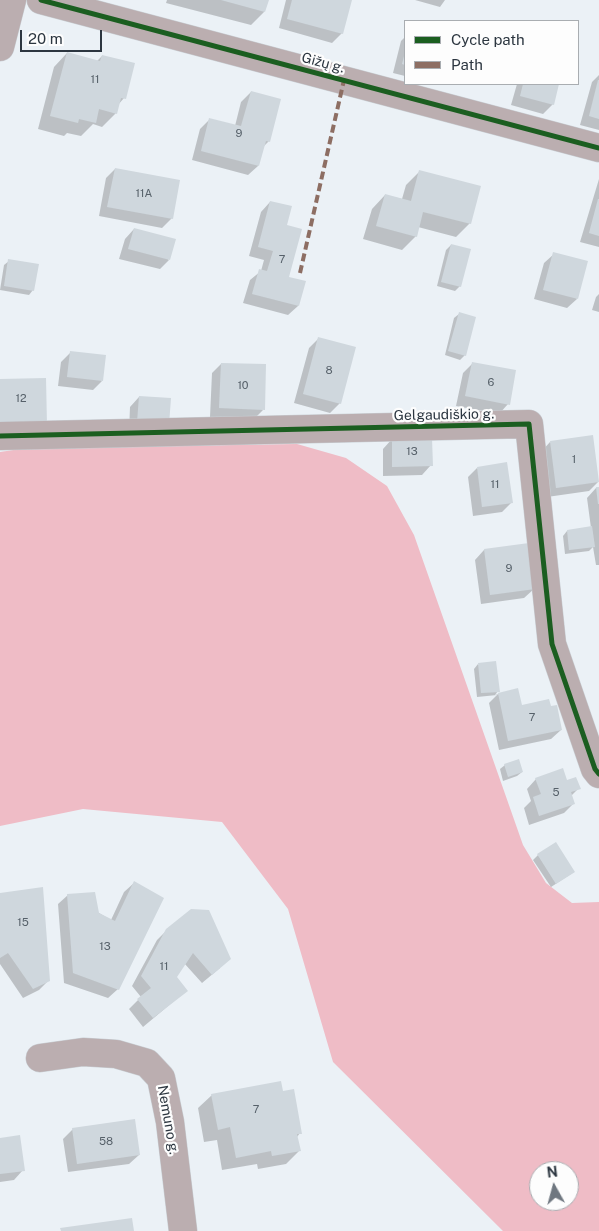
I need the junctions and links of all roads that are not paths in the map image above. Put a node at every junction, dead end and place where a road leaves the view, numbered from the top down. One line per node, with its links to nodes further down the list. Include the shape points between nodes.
1 (12, 0): 3 (street)
2 (41, 0): 4 (street, Gižų g.)
3 (0, 47)
4 (599, 148)
5 (0, 436): 6 (street, Gelgaudiškio g., via 529,424 552,644)
6 (599, 774)
7 (40, 1058): 8 (street, Nemuno g., via 83,1052 116,1054 147,1063 161,1078 170,1122)
8 (183, 1231)

